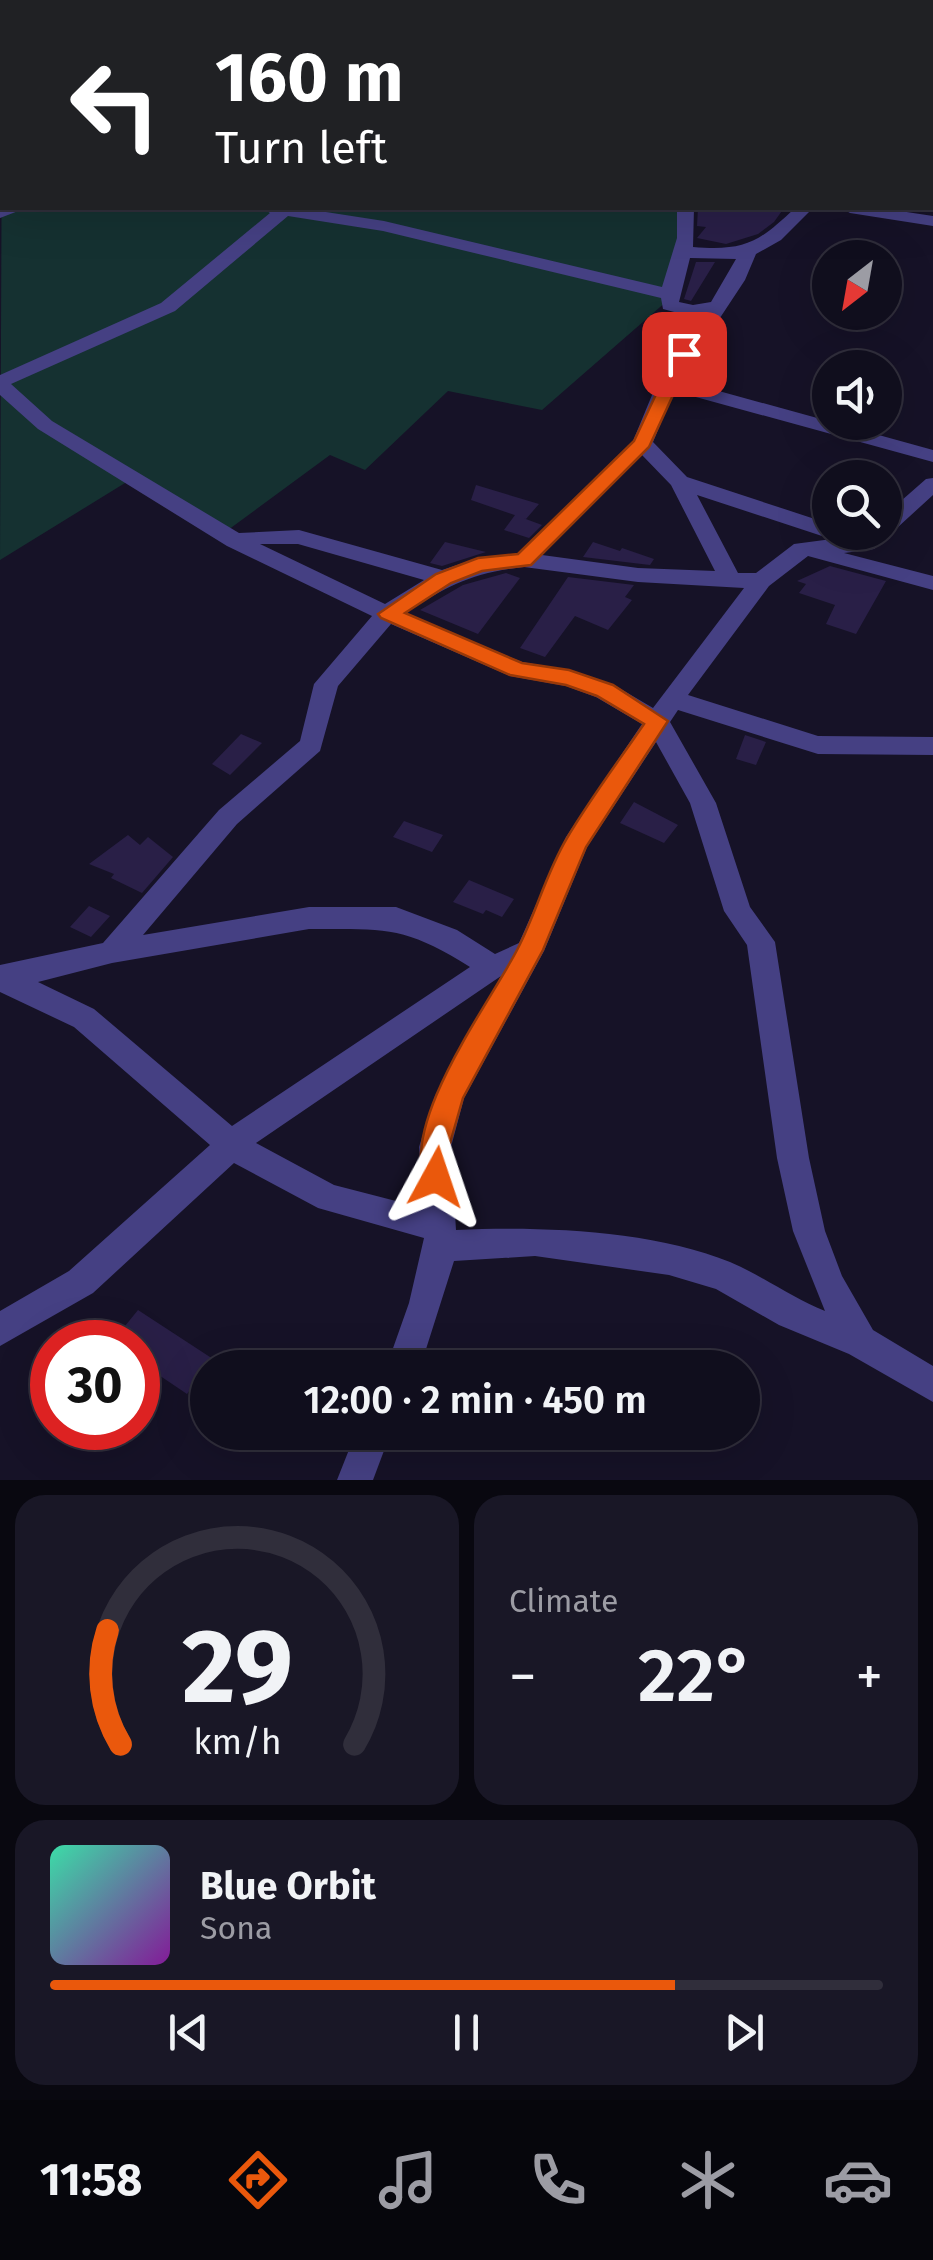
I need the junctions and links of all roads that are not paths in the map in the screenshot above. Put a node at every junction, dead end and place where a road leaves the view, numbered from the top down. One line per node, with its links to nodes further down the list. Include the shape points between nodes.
1 (276, 210): 12 (street, via 180,300)
2 (283, 210): 9 (street, via 384,226)
3 (685, 210): 7 (street)
4 (802, 210): 8 (street, via 762,249)
5 (863, 210): 6 (street)
6 (933, 221)
7 (686, 252): 8 (street); 9 (street)
8 (747, 254): 10 (street)
9 (668, 294): 10 (street, via 670,305 693,311)
10 (717, 306): 11 (street)
11 (667, 383): 13 (street); 14 (street)
12 (0, 384): 20 (street, via 45,425)
13 (642, 443): 15 (street); 23 (street)
14 (933, 456)
15 (680, 482): 19 (street); 25 (street)
16 (926, 489): 17 (street); 18 (street)
17 (902, 511)
18 (933, 512)
19 (812, 525)
20 (235, 541): 24 (street, via 299,537); 28 (street)
21 (812, 547): 22 (street)
22 (802, 549): 26 (street); 27 (street)
23 (524, 560): 24 (street, via 478,565); 25 (street)
24 (443, 578): 28 (street)
25 (730, 578): 26 (street)
26 (760, 581): 29 (street)
27 (933, 584)
28 (388, 614): 29 (street, via 518,670 569,678); 32 (street, via 326,684 310,745 228,818)
29 (665, 710): 30 (street, via 818,745); 31 (street, via 576,844); 38 (street, via 738,911 761,942 809,1231 828,1284)
30 (933, 746)
31 (530, 950): 33 (street); 36 (street, via 450,1096 435,1147)
32 (112, 952): 33 (street, via 309,918 396,918 447,938); 34 (street)
33 (493, 967): 35 (street)
34 (1, 979): 35 (street, via 84,1018)
35 (232, 1145): 36 (street, via 329,1198); 37 (street, via 81,1282)
36 (440, 1236): 38 (street, via 536,1241 669,1260 724,1274 791,1314); 39 (street)
37 (0, 1330)
38 (861, 1342): 40 (street)
39 (409, 1350)
40 (933, 1385)
41 (367, 1450): 42 (street)
42 (355, 1480)

